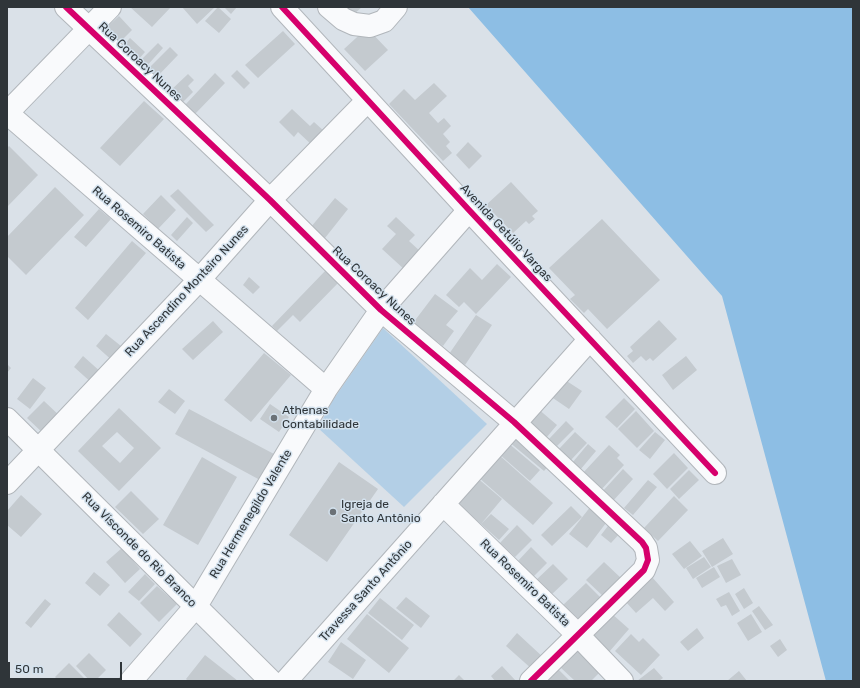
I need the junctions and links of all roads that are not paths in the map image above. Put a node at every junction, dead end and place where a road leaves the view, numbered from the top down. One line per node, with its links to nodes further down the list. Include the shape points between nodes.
1 (66, 7): 6 (street, Rua Coroacy Nunes)
2 (110, 7): 6 (street)
3 (282, 7): 7 (street, Avenida Getúlio Vargas)
4 (329, 7): 5 (street, via 343,19 354,24 370,26 384,21)
5 (396, 7)
6 (88, 29): 8 (street); 9 (street, Rua Coroacy Nunes)
7 (368, 100): 9 (street, Rua Ascendino Monteiro Nunes); 10 (street, Avenida Getúlio Vargas)
8 (7, 113): 11 (street, Rua Rosemiro Batista)
9 (270, 200): 11 (street, Rua Ascendino Monteiro Nunes); 12 (street, Rua Coroacy Nunes)
10 (469, 210): 12 (street, Rua Hermenegildo Valente); 13 (street, Avenida Getúlio Vargas)
11 (199, 280): 14 (street, Rua Rosemiro Batista); 17 (street, Rua Ascendino Monteiro Nunes)
12 (381, 310): 14 (street, Rua Hermenegildo Valente); 16 (street, Rua Coroacy Nunes)
13 (590, 339): 16 (street, Travessa Santo Antônio); 18 (street, Avenida Getúlio Vargas)
14 (326, 389): 21 (street, Rua Hermenegildo Valente)
15 (7, 419): 17 (street, Rua Visconde do Rio Branco)
16 (514, 422): 20 (street, Travessa Santo Antônio); 22 (street, Rua Coroacy Nunes, via 646,548 648,560 644,570)
17 (38, 450): 19 (street, Rua Ascendino Monteiro Nunes); 21 (street, Rua Visconde do Rio Branco)
18 (715, 473)
19 (7, 483)
20 (443, 504): 22 (street, Rua Rosemiro Batista); 25 (street, Travessa Santo Antônio)
21 (196, 606): 23 (street, Rua Hermenegildo Valente); 24 (street, Rua Visconde do Rio Branco)
22 (577, 634): 26 (street); 27 (street, Rua Rosemiro Batista)
23 (131, 681)
24 (271, 681)
25 (286, 681)
26 (531, 681)
27 (622, 681)

